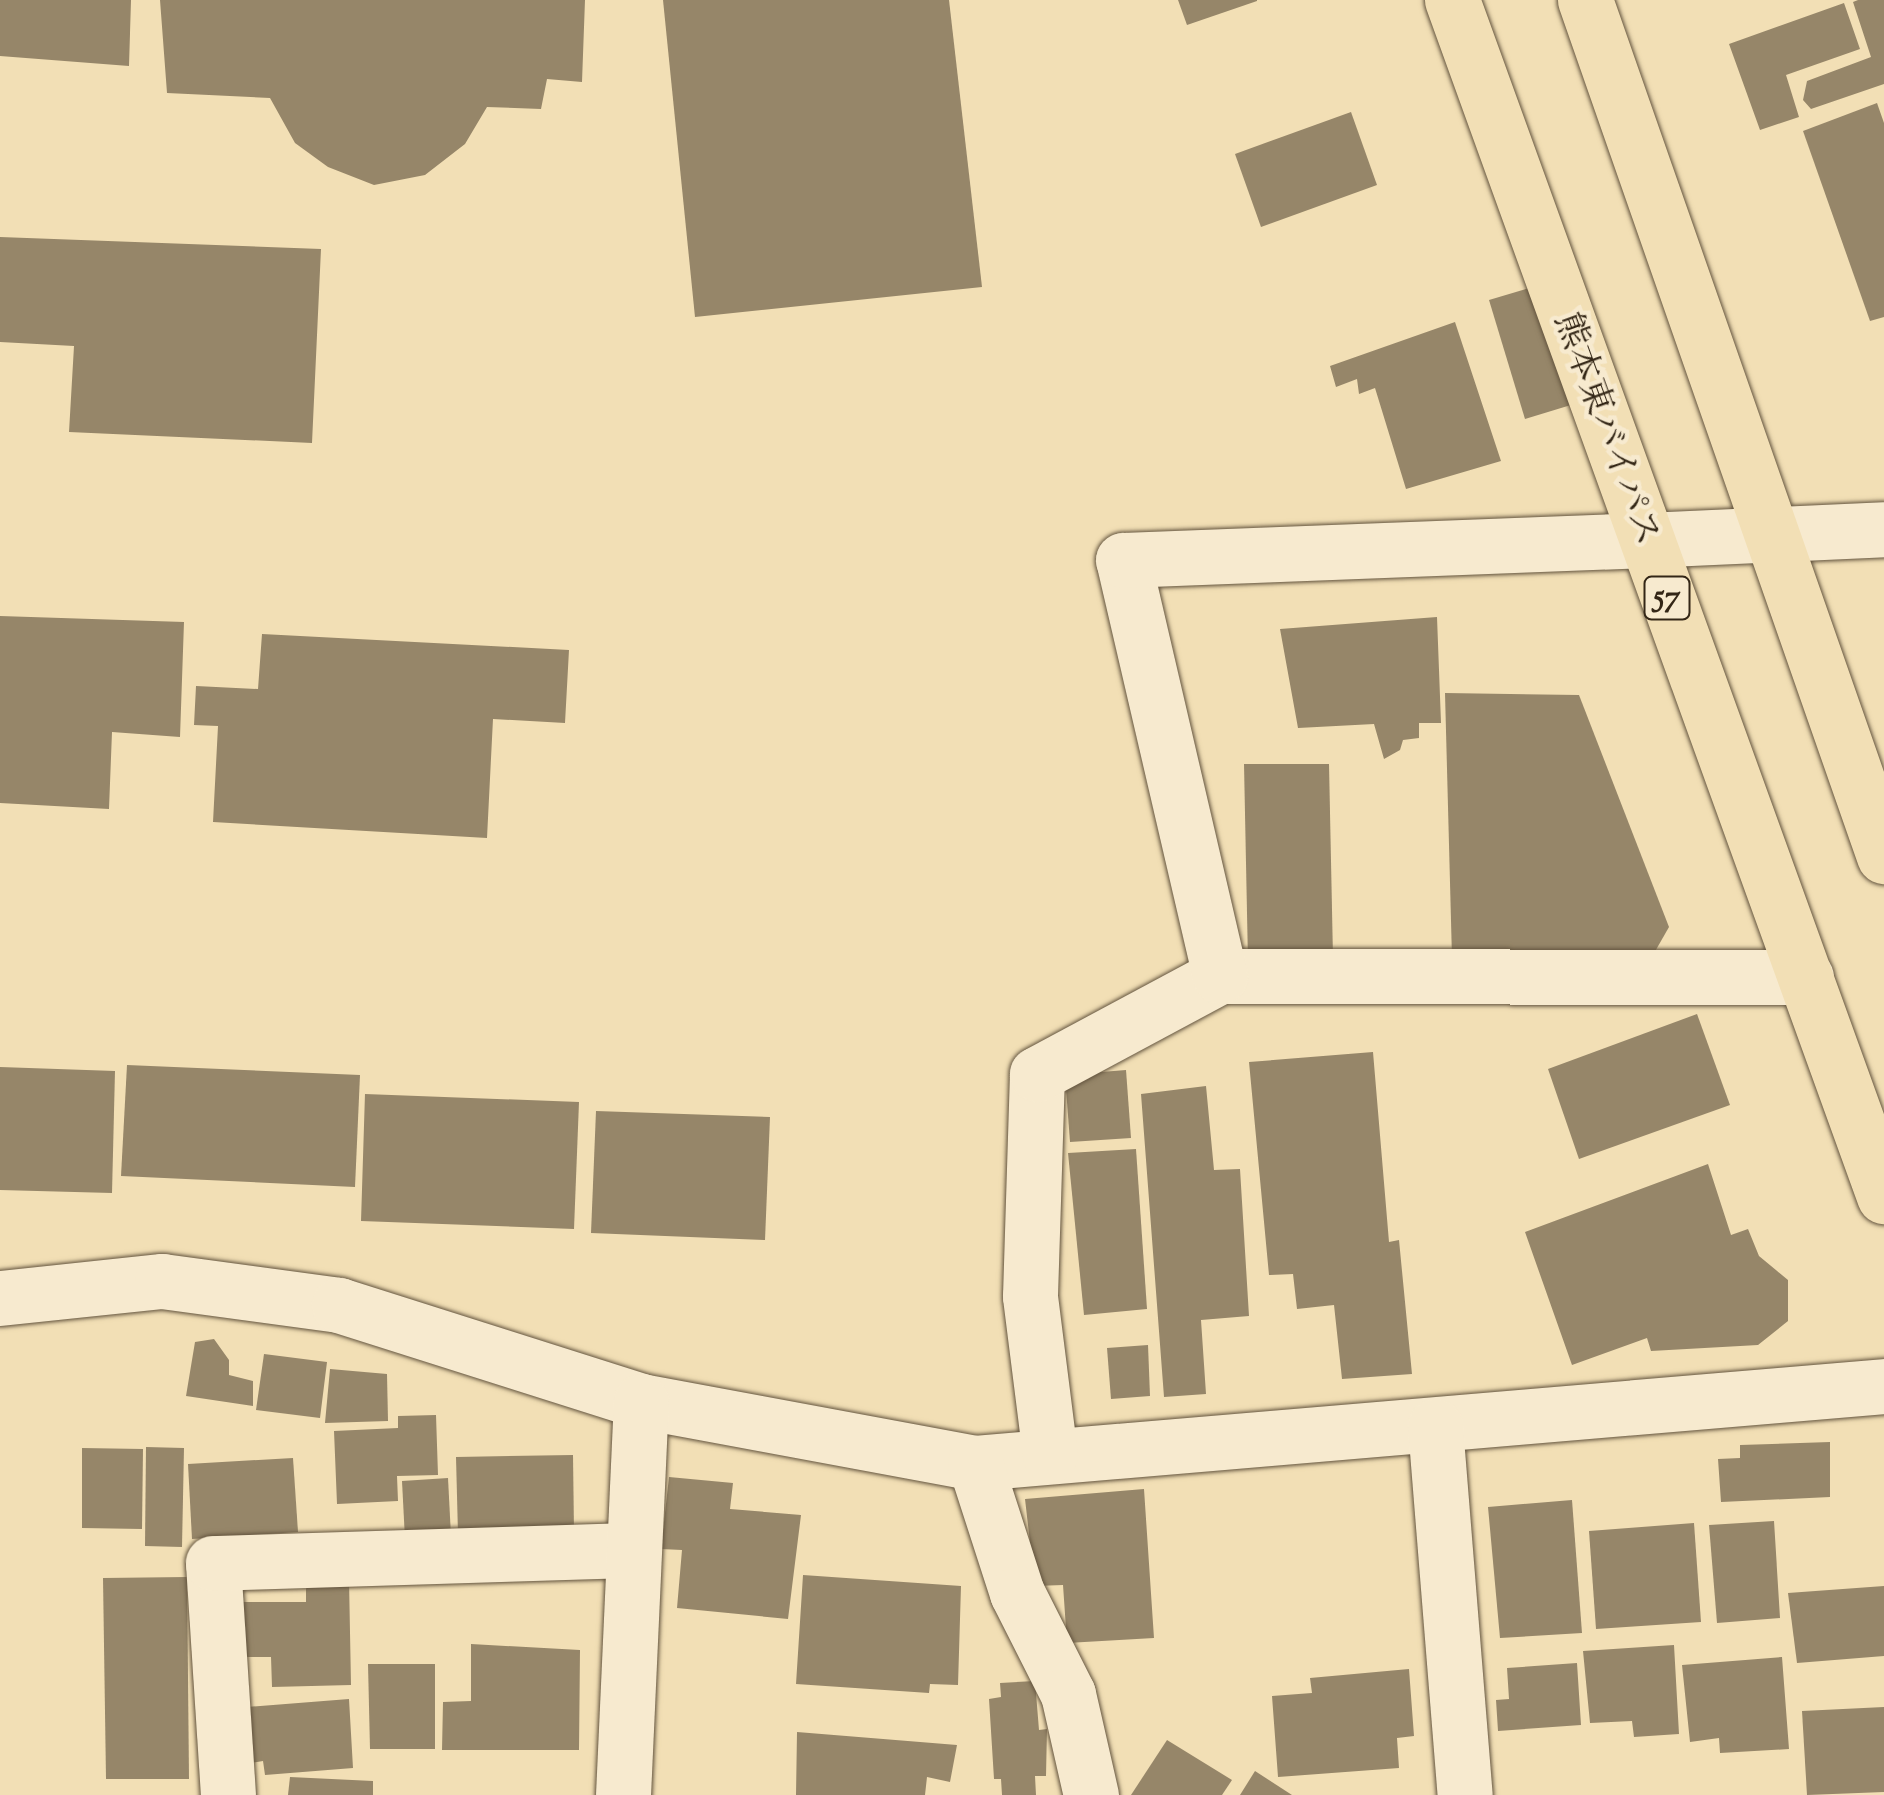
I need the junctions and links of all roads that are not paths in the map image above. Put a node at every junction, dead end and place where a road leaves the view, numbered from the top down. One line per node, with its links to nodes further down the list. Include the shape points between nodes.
1 (1452, 0): 5 (highway, 熊本東バイパス / 57)
2 (1585, 0): 4 (highway)
3 (1884, 528): 4 (street)
4 (1769, 533): 5 (street); 6 (highway)
5 (1646, 540): 7 (street, via 1124,560); 8 (highway, 熊本東バイパス / 57)
6 (1884, 856)
7 (1220, 976): 8 (street); 14 (street, via 1037,1074 1030,1296)
8 (1806, 977): 9 (highway, 熊本東バイパス / 57)
9 (1884, 1196)
10 (0, 1298): 12 (street, via 162,1281 339,1305)
11 (1884, 1386): 13 (street)
12 (640, 1401): 15 (street); 16 (street)
13 (1436, 1426): 14 (street); 20 (street)
14 (1050, 1454): 15 (street)
15 (975, 1463): 19 (street, via 1017,1594 1068,1694)
16 (634, 1550): 17 (street, via 212,1563); 18 (street)
17 (228, 1795)
18 (623, 1795)
19 (1091, 1795)
20 (1465, 1795)

